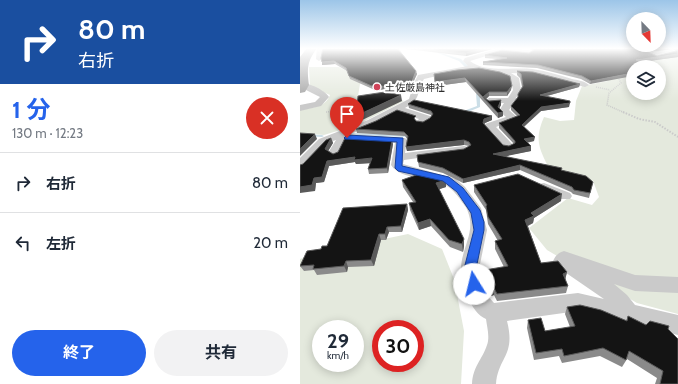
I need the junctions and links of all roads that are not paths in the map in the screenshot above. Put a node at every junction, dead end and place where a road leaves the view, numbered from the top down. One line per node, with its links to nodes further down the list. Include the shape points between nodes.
1 (303, 66): 6 (main road)
2 (479, 66): 3 (street)
3 (472, 67): 4 (street); 10 (street, via 421,77 417,81 414,98)
4 (504, 72): 5 (street, via 528,71); 7 (street, via 516,81 517,90)
5 (585, 85)
6 (301, 87): 9 (street, via 324,95 324,101)
7 (512, 100): 8 (street); 14 (street, via 504,111 513,118 489,126)
8 (489, 101)
9 (300, 108)
10 (397, 109): 11 (street, via 428,118); 12 (street)
11 (421, 122)
12 (338, 137): 15 (street); 16 (street, via 401,140); 17 (street, via 319,143)
13 (450, 137): 16 (street, via 460,150)
14 (508, 146)
15 (334, 153)
16 (398, 157): 21 (street, via 397,164 401,169 442,178 468,188 479,222 470,269 478,299 487,310)
17 (300, 165)
18 (533, 182): 19 (street)
19 (565, 196)
20 (678, 284): 22 (street, via 635,283 563,259 566,265 607,288 619,298)
21 (495, 313): 22 (street, via 578,302); 24 (street, via 499,343 484,372)
22 (626, 313): 23 (street)
23 (678, 325)
24 (484, 384)

